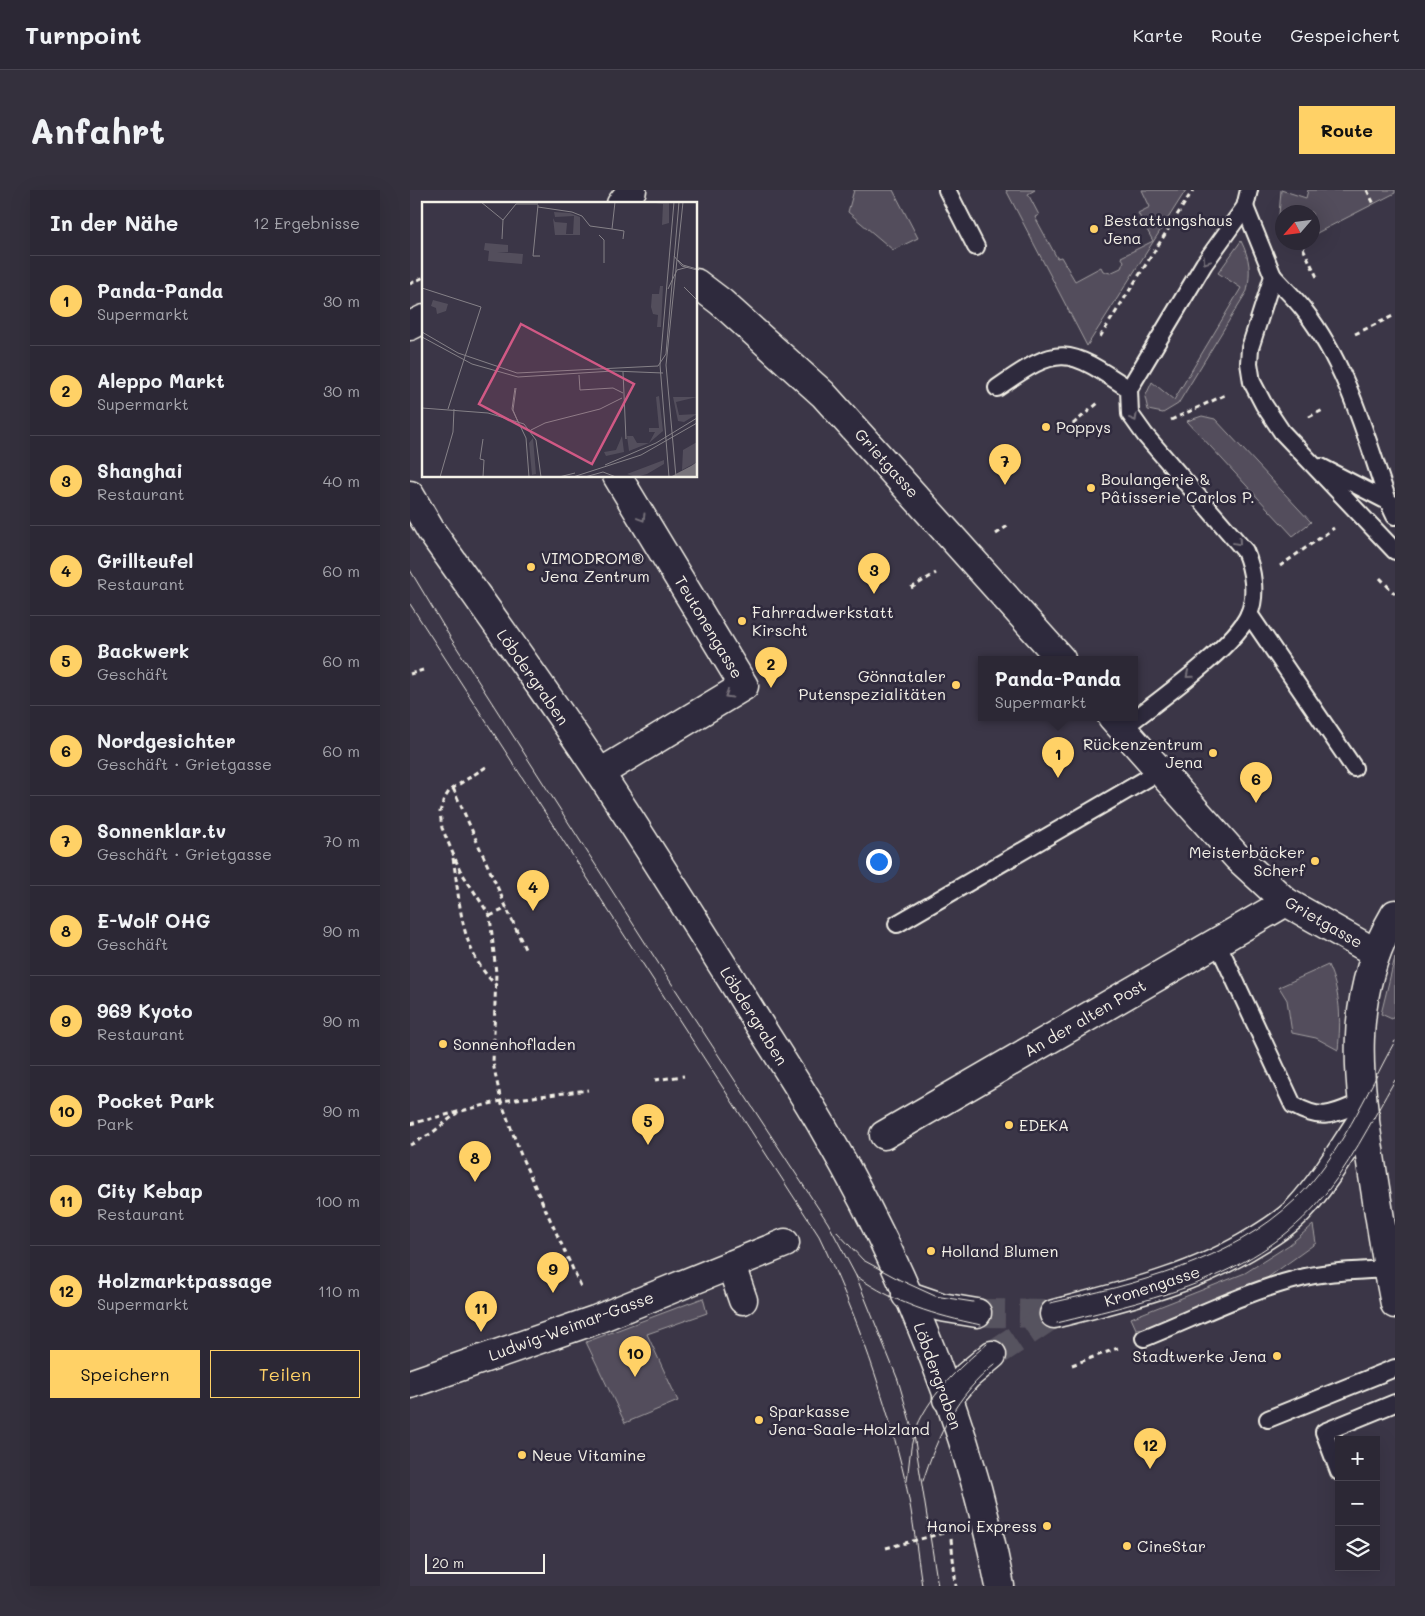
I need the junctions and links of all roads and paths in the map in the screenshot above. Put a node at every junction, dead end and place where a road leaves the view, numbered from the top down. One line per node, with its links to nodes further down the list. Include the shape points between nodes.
1 (632, 190): 6 (street)
2 (946, 190): 9 (lane)
3 (1193, 190): 18 (path, via 1099,339)
4 (1249, 190): 8 (lane)
5 (1367, 190): 7 (path)
6 (623, 202)
7 (1374, 204)
8 (1245, 207): 10 (lane); 20 (lane, one-way to 20, via 1204,264)
9 (976, 247)
10 (1273, 276): 17 (lane, via 1304,310); 25 (lane, via 1250,348 1252,382 1280,429)
11 (422, 278): 12 (path)
12 (410, 284)
13 (698, 285): 36 (street, Grietgasse, via 823,394)
14 (1395, 315): 17 (path)
15 (422, 320): 16 (street)
16 (410, 326)
17 (1327, 348): 28 (lane, via 1356,407)
18 (1098, 368): 19 (lane, via 1076,357 1058,355 1040,360); 20 (lane)
19 (997, 388)
20 (1129, 389): 22 (lane)
21 (1231, 392): 24 (path, via 1183,413)
22 (1130, 414): 23 (path, via 1100,401); 24 (lane, one-way to 24)
23 (1066, 430)
24 (1145, 435): 33 (lane, one-way to 33, via 1245,551 1252,568)
25 (1310, 462): 28 (lane); 31 (lane)
26 (618, 478): 44 (street, Teutonengasse, one-way to 44, via 744,686)
27 (410, 495): 44 (street, Löbdergraben, via 431,531)
28 (1391, 503): 29 (lane)
29 (1395, 516)
30 (1334, 528): 33 (path)
31 (1395, 551)
32 (1392, 580): 34 (path)
33 (1253, 585): 35 (lane)
34 (1387, 585)
35 (1249, 614): 39 (lane, one-way to 39, via 1233,639); 42 (lane)
36 (1058, 656)
37 (423, 670): 38 (path)
38 (410, 674)
39 (1138, 708)
40 (1117, 723): 43 (street, Grietgasse)
41 (486, 767): 45 (path)
42 (1354, 768)
43 (1160, 771): 47 (street, Grietgasse, via 1237,857); 51 (lane)
44 (600, 773): 68 (street, Löbdergraben, via 824,1130 873,1220)
45 (453, 788): 46 (path, via 440,812 442,828); 48 (path)
46 (452, 852): 50 (path, via 469,886); 55 (path, via 457,900 465,934 478,963)
47 (1286, 902): 52 (street, An der alten Post); 54 (street, Grietgasse)
48 (507, 908): 50 (path); 53 (path)
49 (1395, 914): 54 (street)
50 (490, 916): 55 (path)
51 (898, 924)
52 (1217, 942): 60 (lane, via 1293,1105 1309,1114 1326,1116); 63 (street, An der alten Post)
53 (525, 948)
54 (1376, 953): 60 (street, Grietgasse, via 1360,1024 1358,1053)
55 (496, 985): 59 (path, via 492,1047)
56 (684, 1076): 57 (path)
57 (655, 1080)
58 (588, 1090): 59 (path)
59 (501, 1101): 61 (path); 73 (path, via 522,1158)
60 (1363, 1109): 67 (street, Grietgasse); 72 (street, Kronengasse, via 1322,1182 1279,1227 1232,1256 1182,1279)
61 (459, 1112): 62 (path); 64 (path)
62 (410, 1124)
63 (884, 1134)
64 (410, 1145)
65 (785, 1243): 66 (street, Ludwig-Weimar-Gasse)
66 (731, 1265): 69 (street); 73 (street, Ludwig-Weimar-Gasse)
67 (1388, 1269): 70 (street, Grietgasse); 74 (lane, via 1298,1279)
68 (906, 1295): 71 (street, via 940,1307); 79 (street, Löbdergraben, via 930,1347)
69 (743, 1300)
70 (1395, 1304)
71 (977, 1313)
72 (1054, 1314)
73 (595, 1320): 78 (street, Ludwig-Weimar-Gasse)
74 (1144, 1338): 76 (path)
75 (992, 1355): 79 (street)
76 (1072, 1365)
77 (1395, 1368): 81 (lane)
78 (410, 1384)
79 (947, 1399): 83 (street, Löbdergraben)
80 (1395, 1403): 82 (lane, via 1324,1432)
81 (1268, 1419)
82 (1335, 1461)
83 (985, 1520): 84 (path); 87 (street, Löbdergraben)
84 (951, 1531): 85 (path); 86 (path)
85 (886, 1548)
86 (956, 1586)
87 (1000, 1586)

